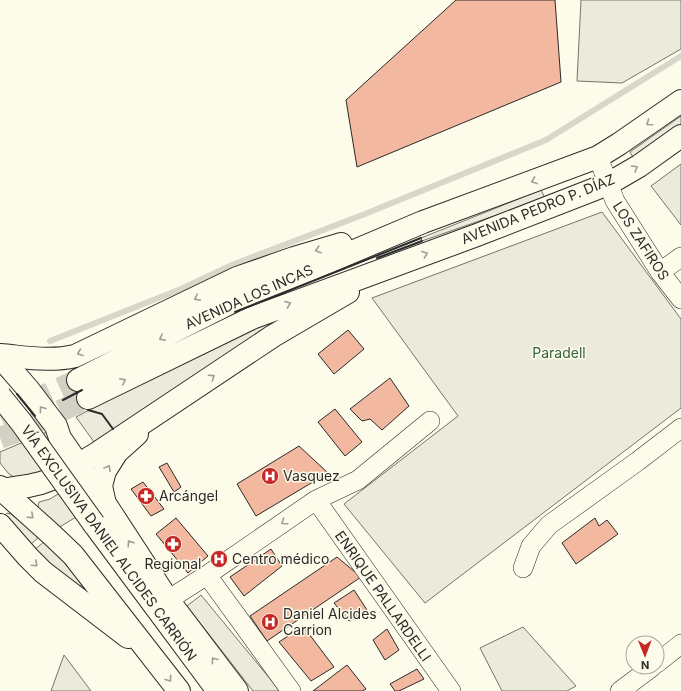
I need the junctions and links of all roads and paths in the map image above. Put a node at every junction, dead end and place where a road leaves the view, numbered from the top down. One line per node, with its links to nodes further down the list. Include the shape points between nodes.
1 (681, 101): 3 (main road, AVENIDA PEDRO P. DÍAZ, one-way to 3)
2 (681, 136): 4 (main road, AVENIDA PEDRO P. DÍAZ, one-way to 2)
3 (598, 158): 4 (street, LOS ZAFIROS); 5 (main road, AVENIDA PEDRO P. DÍAZ, one-way to 5)
4 (608, 184): 7 (main road, AVENIDA PEDRO P. DÍAZ, one-way to 4); 8 (street, LOS ZAFIROS, via 615,201)
5 (423, 222): 7 (main road, AVENIDA LOS INCAS, one-way to 7, via 234,301 83,389 252,318); 10 (main road, one-way to 10, via 332,246 237,278 75,356 40,359)
6 (681, 257): 8 (street)
7 (388, 268): 13 (main road, one-way to 7, via 273,336)
8 (660, 272): 9 (street, LOS ZAFIROS)
9 (681, 299)
10 (0, 355)
11 (0, 360): 17 (main road, one-way to 11, via 56,426 28,389)
12 (0, 396): 24 (main road, VÍA EXCLUSIVA DANIEL ALCIDES CARRIÓN, bridge, via 21,422)
13 (179, 398): 18 (main road); 22 (main road, one-way to 13, via 101,486 105,471 117,452)
14 (0, 414): 24 (main road, VÍA EXCLUSIVA DANIEL ALCIDES CARRIÓN)
15 (430, 421): 21 (street, via 358,480)
16 (681, 428): 25 (street, via 549,525 531,546)
17 (60, 438): 18 (main road); 19 (main road, via 61,462)
18 (78, 465): 19 (main road); 22 (main road)
19 (52, 479): 20 (main road)
20 (1, 490): 29 (main road, one-way to 29, via 73,555)
21 (316, 500): 26 (street, one-way to 26); 37 (street, ENRIQUE PALLARDELLI)
22 (106, 505): 27 (main road, one-way to 22)
23 (0, 525): 29 (main road, one-way to 29, via 43,572)
24 (90, 527): 33 (main road, VÍA EXCLUSIVA DANIEL ALCIDES CARRIÓN); 34 (main road, VÍA EXCLUSIVA DANIEL ALCIDES CARRIÓN)
25 (524, 568)
26 (207, 575): 27 (street); 36 (street)
27 (168, 600): 35 (main road, one-way to 27)
28 (681, 644): 30 (street)
29 (151, 655): 32 (main road, one-way to 32)
30 (665, 657)
31 (641, 675): 38 (street)
32 (179, 691)
33 (202, 691)
34 (218, 691)
35 (237, 691)
36 (291, 691)
37 (451, 691)
38 (620, 691)

